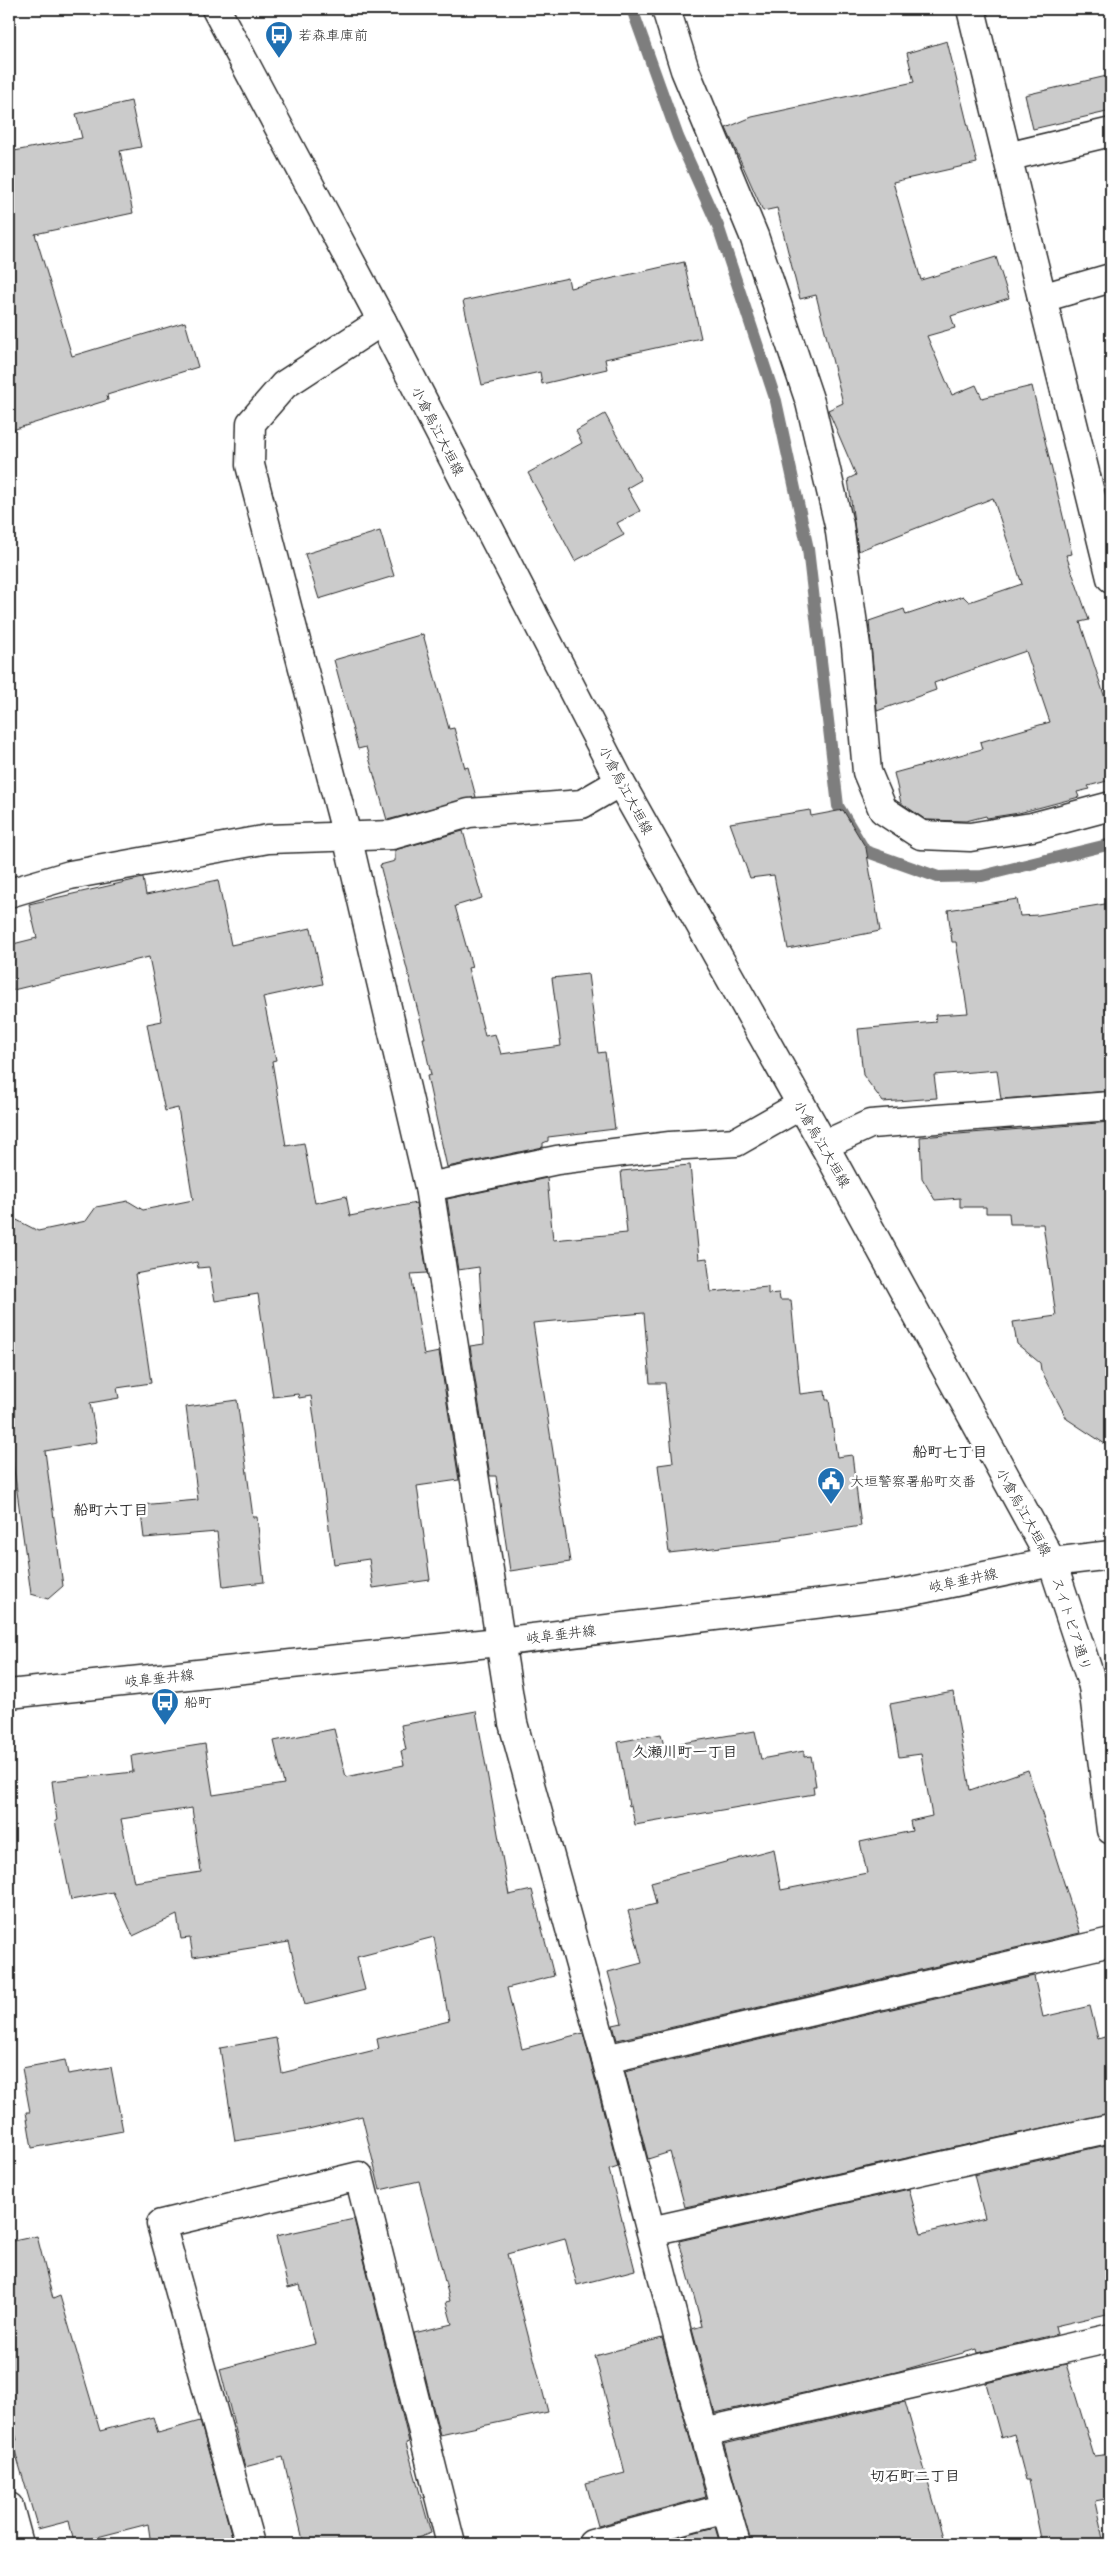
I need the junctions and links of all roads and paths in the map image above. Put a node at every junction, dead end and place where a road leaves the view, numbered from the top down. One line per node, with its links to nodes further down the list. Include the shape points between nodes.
1 (216, 9): 8 (street, 小倉烏江大垣線)
2 (666, 9): 11 (street, via 685,70 754,236 810,402 839,525 856,646 867,772 883,810 921,835 970,837 1032,827)
3 (971, 9): 5 (street)
4 (1111, 132): 5 (street)
5 (1007, 157): 7 (street)
6 (1111, 278): 7 (street)
7 (1042, 298): 9 (street)
8 (382, 321): 10 (street, 小倉烏江大垣線); 12 (street, via 284,385 251,423 250,464)
9 (1111, 578)
10 (620, 782): 12 (street, via 582,804 468,813 392,835); 14 (street, 小倉烏江大垣線)
11 (1111, 806)
12 (347, 836): 13 (street, via 268,839 70,875); 17 (street)
13 (9, 893)
14 (801, 1105): 16 (street, 小倉烏江大垣線); 17 (street, via 736,1142 670,1146 556,1160)
15 (1111, 1106): 16 (street, via 870,1124)
16 (824, 1145): 19 (street, 小倉烏江大垣線)
17 (429, 1187): 20 (street)
18 (1111, 1555): 19 (street, 岐阜垂井線)
19 (1052, 1562): 20 (street, 岐阜垂井線, via 898,1594); 21 (street, スイトピア通り)
20 (498, 1642): 22 (street, 岐阜垂井線); 26 (street, via 513,1723)
21 (1093, 1686): 23 (street, スイトピア通り); 24 (street, スイトピア通り)
22 (9, 1694)
23 (1111, 1734)
24 (1111, 1830)
25 (1111, 1942): 26 (street)
26 (606, 2059): 28 (street)
27 (1111, 2128): 28 (street)
28 (651, 2231): 30 (street)
29 (1111, 2338): 30 (street)
30 (704, 2432): 32 (street)
31 (9, 2507): 33 (street)
32 (726, 2508): 36 (street); 37 (street)
33 (19, 2544)
34 (250, 2544): 35 (street, via 162,2224 359,2176)
35 (451, 2544)
36 (592, 2544)
37 (736, 2544)

